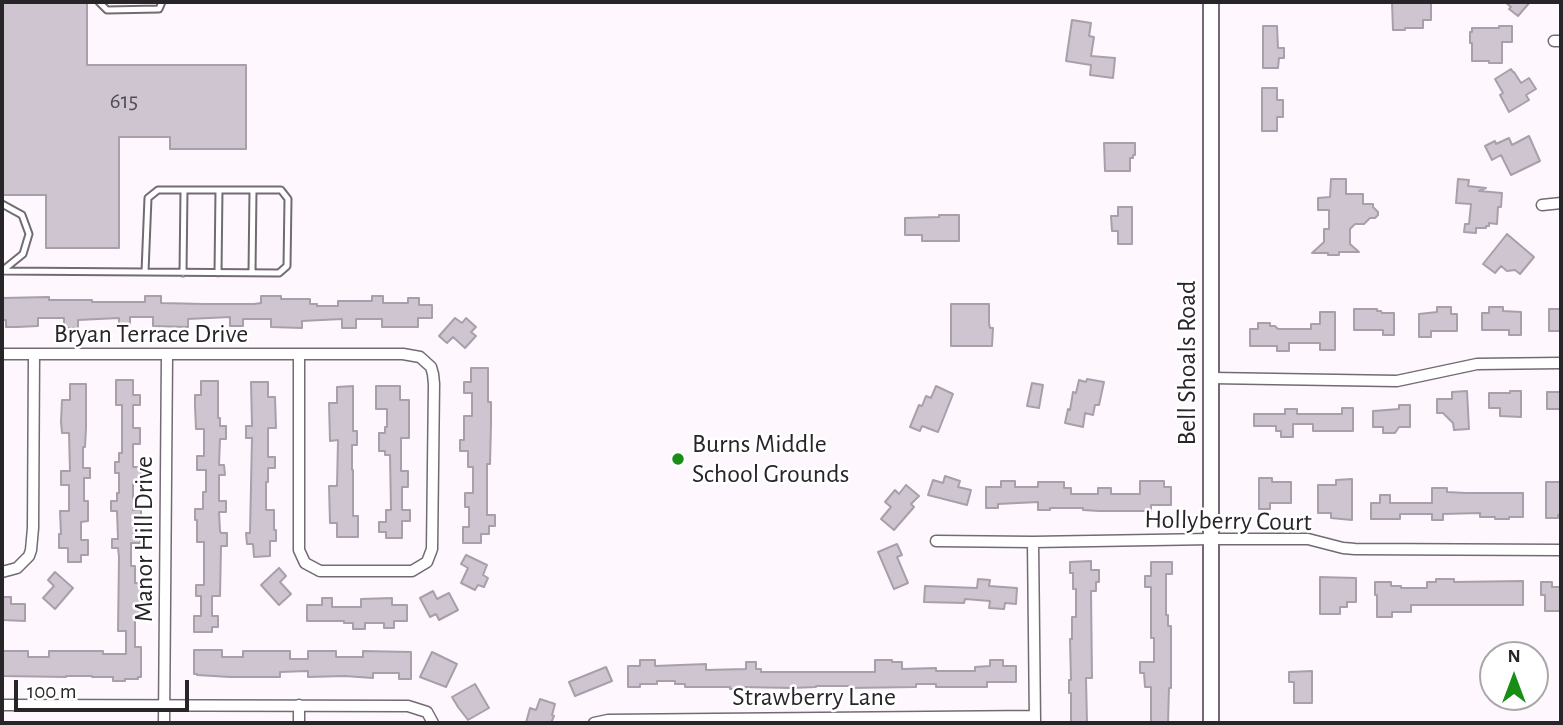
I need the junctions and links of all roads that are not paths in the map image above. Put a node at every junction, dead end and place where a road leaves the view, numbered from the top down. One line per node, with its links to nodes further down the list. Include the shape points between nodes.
1 (99, 2): 2 (lane, via 107,10 159,9)
2 (162, 2)
3 (1211, 2): 20 (main road, Bell Shoals Road)
4 (184, 190): 5 (lane); 11 (lane, via 158,190 148,198); 12 (lane)
5 (219, 190): 6 (lane); 13 (lane)
6 (253, 190): 14 (lane); 14 (lane, via 281,190 288,199 287,266 279,273)
7 (1561, 203): 9 (street)
8 (2, 204): 10 (lane, via 22,215 29,234 23,254)
9 (1542, 205)
10 (2, 271): 11 (lane)
11 (145, 272): 12 (lane)
12 (183, 273): 13 (lane)
13 (218, 273): 14 (lane)
14 (252, 273)
15 (2, 354): 16 (street, Bryan Terrace Drive)
16 (34, 355): 17 (street, Bryan Terrace Drive); 25 (street, via 31,550 24,563)
17 (167, 355): 18 (street, Bryan Terrace Drive); 27 (street, Manor Hill Drive)
18 (299, 355): 18 (street, Bryan Terrace Drive, via 403,354 420,357 431,367 432,549 427,562 412,571 320,571 305,563 299,550)
19 (1561, 363): 20 (street, via 1477,364 1397,381)
20 (1212, 378): 21 (main road, Bell Shoals Road)
21 (1211, 539): 23 (street, Hollyberry Court); 24 (street, Hollyberry Court, via 1308,539 1355,550); 34 (main road, Bell Shoals Road)
22 (936, 541): 23 (street, Hollyberry Court)
23 (1033, 542): 29 (street)
24 (1561, 550)
25 (2, 572)
26 (2, 705): 27 (street)
27 (164, 705): 28 (street); 30 (street, Manor Hill Drive)
28 (299, 705): 31 (street); 32 (street, via 408,706 426,712)
29 (1035, 720): 33 (street, Strawberry Lane)
30 (164, 723)
31 (299, 723)
32 (433, 723)
33 (594, 723)
34 (1211, 723)

